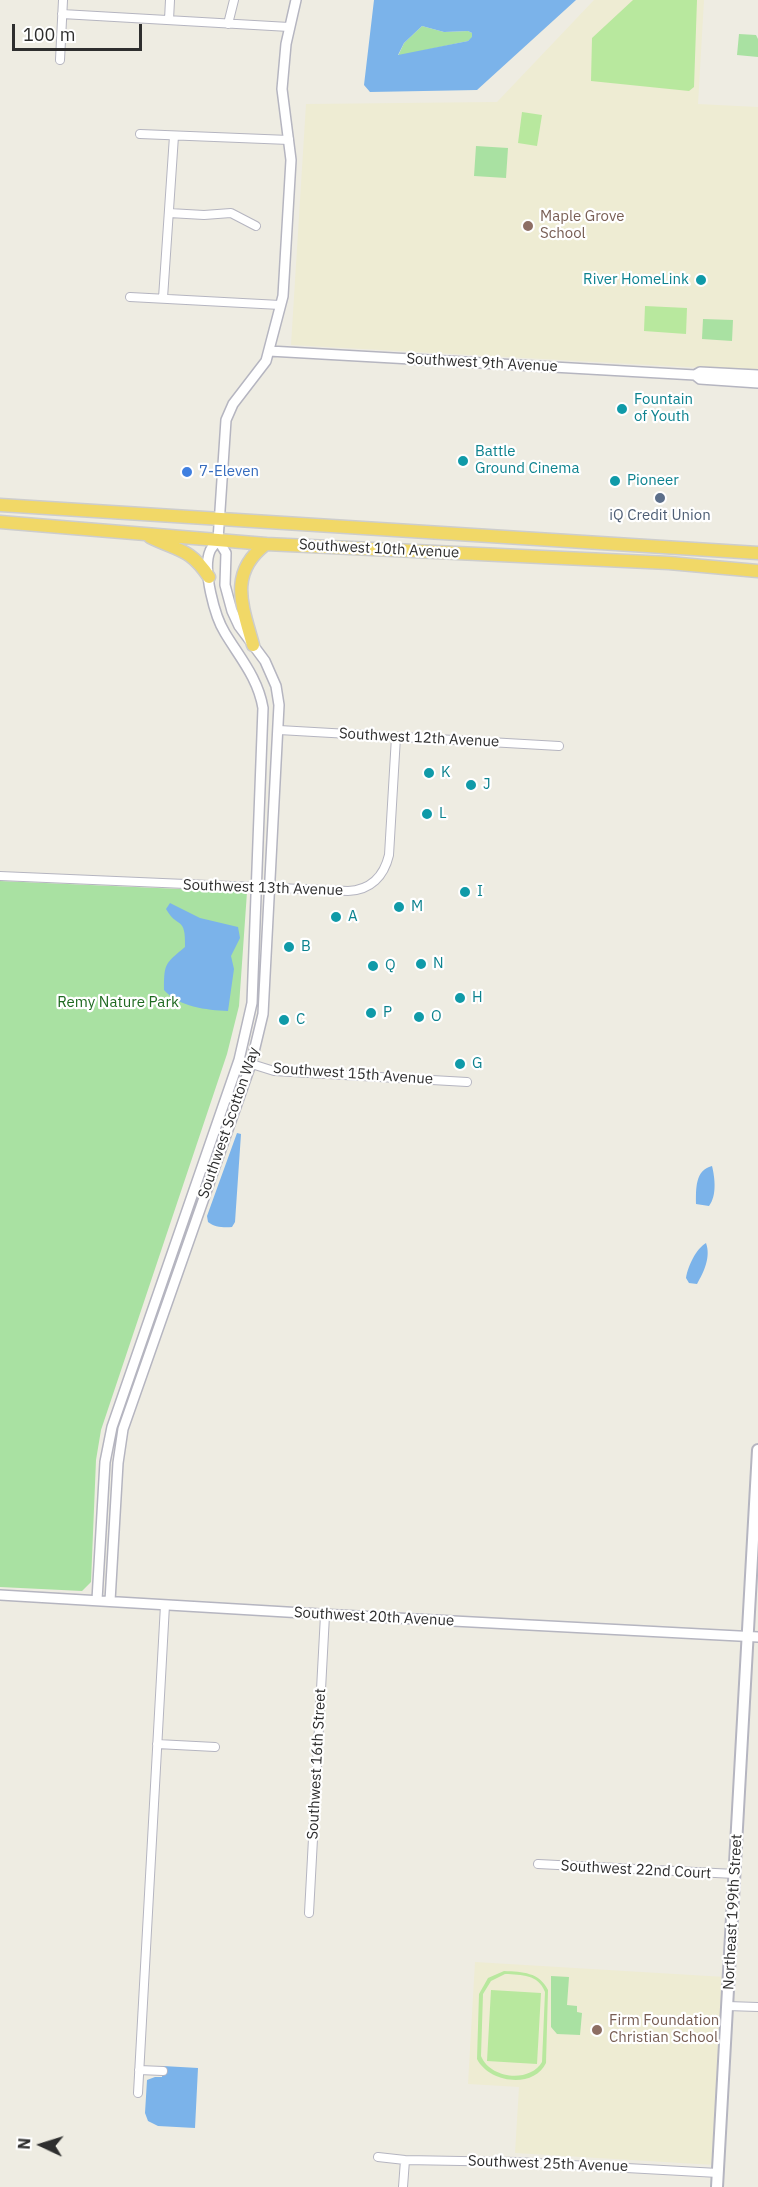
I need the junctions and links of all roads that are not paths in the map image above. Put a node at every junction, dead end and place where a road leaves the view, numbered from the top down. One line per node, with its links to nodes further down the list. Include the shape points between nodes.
1 (63, 0): 5 (street)
2 (170, 0): 6 (street)
3 (234, 0): 7 (street)
4 (296, 0): 8 (street, Southwest Scotton Way)
5 (62, 14): 6 (street); 9 (street)
6 (169, 20): 7 (street)
7 (228, 24): 8 (street)
8 (290, 27): 12 (street, Southwest Scotton Way, via 282,89)
9 (60, 60)
10 (140, 134): 11 (street)
11 (174, 136): 12 (street); 13 (street)
12 (289, 140): 17 (street, Southwest Scotton Way, via 291,160)
13 (169, 213): 14 (street, via 231,213); 16 (street)
14 (256, 226)
15 (130, 297): 16 (street)
16 (163, 298): 17 (street)
17 (280, 305): 18 (street, Southwest Scotton Way)
18 (269, 351): 19 (street, Southwest 9th Avenue); 23 (street, Southwest Scotton Way, via 226,420)
19 (695, 375): 20 (street, Southwest 9th Avenue); 21 (street, Southwest 9th Avenue, via 700,379)
20 (758, 375)
21 (758, 383)
22 (0, 505): 23 (highway, Southwest 10th Avenue)
23 (219, 518): 26 (street, Southwest Scotton Way); 28 (highway, Southwest 10th Avenue)
24 (0, 522): 25 (highway, Southwest 10th Avenue)
25 (143, 534): 26 (highway, Southwest 10th Avenue); 30 (highway, via 184,550)
26 (218, 540): 27 (highway, Southwest 10th Avenue); 30 (street, Southwest Scotton Way, via 210,552); 31 (street, Southwest Scotton Way, via 226,553 225,585 232,611)
27 (266, 544): 29 (highway, Southwest 10th Avenue, via 669,563); 31 (highway, via 251,556 243,571 242,600)
28 (758, 553)
29 (758, 571)
30 (209, 577): 36 (street, Southwest Scotton Way, via 220,623 254,677 263,708)
31 (253, 645): 32 (street, Southwest Scotton Way, via 276,686)
32 (279, 730): 33 (street, Southwest 12th Avenue); 37 (street, Southwest Scotton Way)
33 (396, 737): 34 (street, Southwest 12th Avenue); 37 (street, Southwest 13th Avenue, via 389,855 384,872 357,891)
34 (559, 746)
35 (0, 876): 36 (street, Southwest 13th Avenue)
36 (256, 887): 37 (street, Southwest 13th Avenue); 38 (street, Southwest Scotton Way, via 252,1003)
37 (270, 887): 39 (street, Southwest Scotton Way, via 263,1014)
38 (239, 1060): 39 (street, Southwest 15th Avenue); 41 (street, Southwest Scotton Way)
39 (251, 1064): 40 (street, Southwest 15th Avenue, via 274,1071); 42 (street, Southwest Scotton Way)
40 (467, 1082)
41 (132, 1368): 42 (street); 45 (street, Southwest Scotton Way, via 106,1454)
42 (143, 1372): 46 (street, Southwest Scotton Way, via 120,1439)
43 (758, 1450): 49 (main road, Northeast 199th Street)
44 (0, 1595): 45 (street, Southwest 20th Avenue)
45 (97, 1600): 46 (street, Southwest 20th Avenue)
46 (110, 1601): 47 (street, Southwest 20th Avenue)
47 (165, 1605): 48 (street, Southwest 20th Avenue); 50 (street)
48 (325, 1615): 49 (street, Southwest 20th Avenue); 54 (street, Southwest 16th Street)
49 (753, 1636): 53 (main road, Northeast 199th Street)
50 (157, 1744): 51 (street); 57 (street)
51 (215, 1747)
52 (538, 1864): 53 (street, Southwest 22nd Court)
53 (735, 1874): 55 (main road, Northeast 199th Street)
54 (309, 1913)
55 (727, 2006): 56 (street); 62 (main road, Northeast 199th Street)
56 (758, 2007)
57 (140, 2070): 58 (street); 59 (street)
58 (163, 2071)
59 (138, 2093)
60 (378, 2157): 61 (street, Southwest 25th Avenue)
61 (405, 2160): 62 (street, Southwest 25th Avenue); 63 (street)
62 (718, 2173): 64 (main road, Northeast 199th Street)
63 (402, 2187)
64 (717, 2187)

